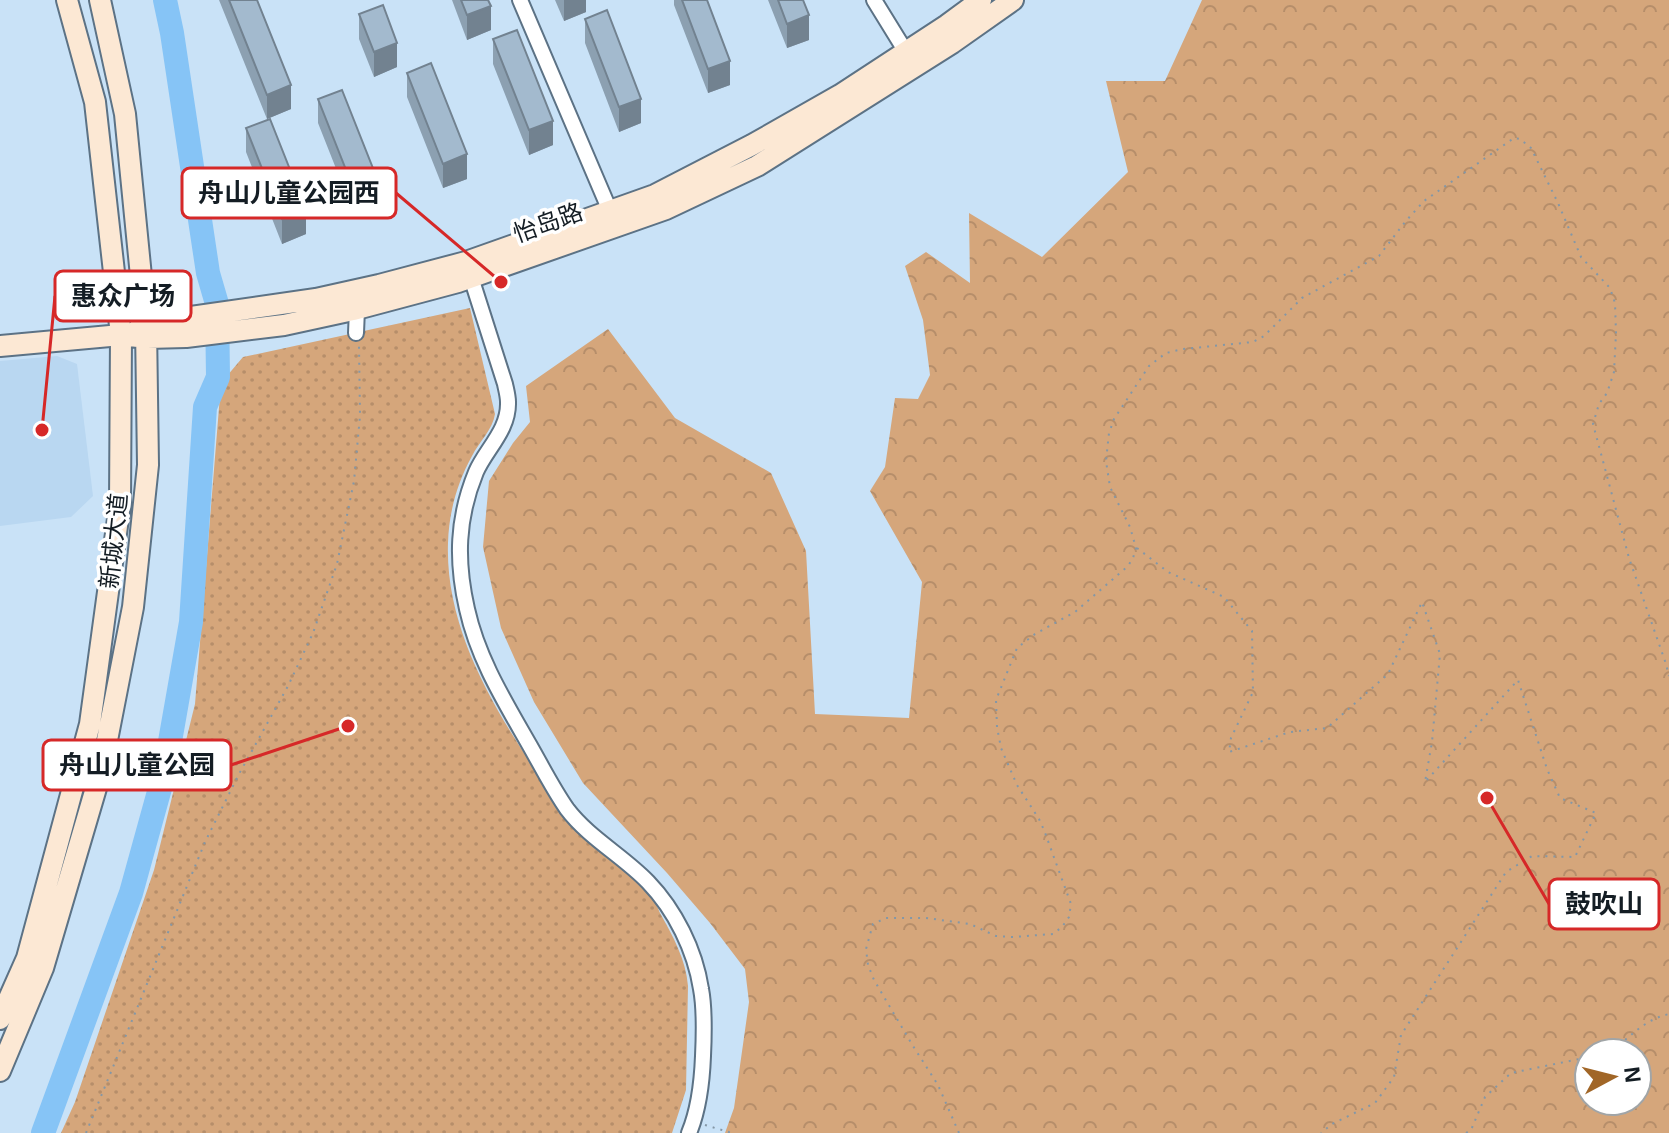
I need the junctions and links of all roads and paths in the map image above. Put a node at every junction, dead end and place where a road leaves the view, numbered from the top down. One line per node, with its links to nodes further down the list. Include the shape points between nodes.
1 (67, 0): 14 (main road, 新城大道, via 95,102)
2 (100, 0): 12 (main road, 新城大道, via 125,114)
3 (520, 0): 8 (street)
4 (874, 0): 7 (street)
5 (981, 0): 7 (main road)
6 (1013, 0): 9 (main road, 怡岛路, via 757,166 666,209)
7 (906, 52): 8 (main road, via 752,145 655,195)
8 (610, 211): 9 (main road)
9 (469, 270): 10 (main road, 怡岛路); 11 (main road, via 247,308); 23 (street, via 508,403 502,430 477,469 463,508 459,558 467,610 497,687 568,810 664,900 692,954 701,990 703,1044 701,1087)
10 (357, 309): 11 (main road, 怡岛路, via 249,329); 13 (street)
11 (185, 327): 12 (main road, 怡岛路)
12 (147, 332): 14 (main road, 怡岛路); 22 (main road, 新城大道, via 148,465 135,591 101,771 43,968)
13 (356, 333): 24 (path, via 360,416 354,481 337,564 288,686 205,842)
14 (121, 335): 15 (main road, 怡岛路); 19 (main road, 新城大道, via 120,504 90,724 27,958)
15 (0, 346)
16 (1136, 548): 17 (path, via 1110,487 1106,461 1114,419 1149,366 1166,353 1253,342 1264,336 1302,298 1379,256 1424,201 1507,142 1520,139 1531,148 1581,257 1610,288 1615,303 1614,372 1593,424 1629,558); 26 (path, via 1128,566 1075,612 1017,648 996,700 1001,748 1044,830 1071,904 1069,917 1053,934 1013,937 948,920 886,918 873,924 868,938 874,980 938,1085); 27 (path, via 1168,572 1224,597 1252,631 1253,692 1229,752 1290,732 1327,728 1388,674 1422,602 1440,654 1425,782 1518,680 1560,798 1596,813 1575,857 1532,856 1506,872 1401,1035 1394,1077 1385,1090 1375,1103)
17 (1669, 676)
18 (1669, 1014): 20 (path, via 1655,1017)
19 (0, 1019)
20 (1628, 1037)
21 (1573, 1060): 28 (path, via 1511,1073 1485,1097)
22 (0, 1071)
23 (691, 1127): 25 (path)
24 (86, 1133)
25 (732, 1133)
26 (959, 1133)
27 (1321, 1133)
28 (1466, 1133)

